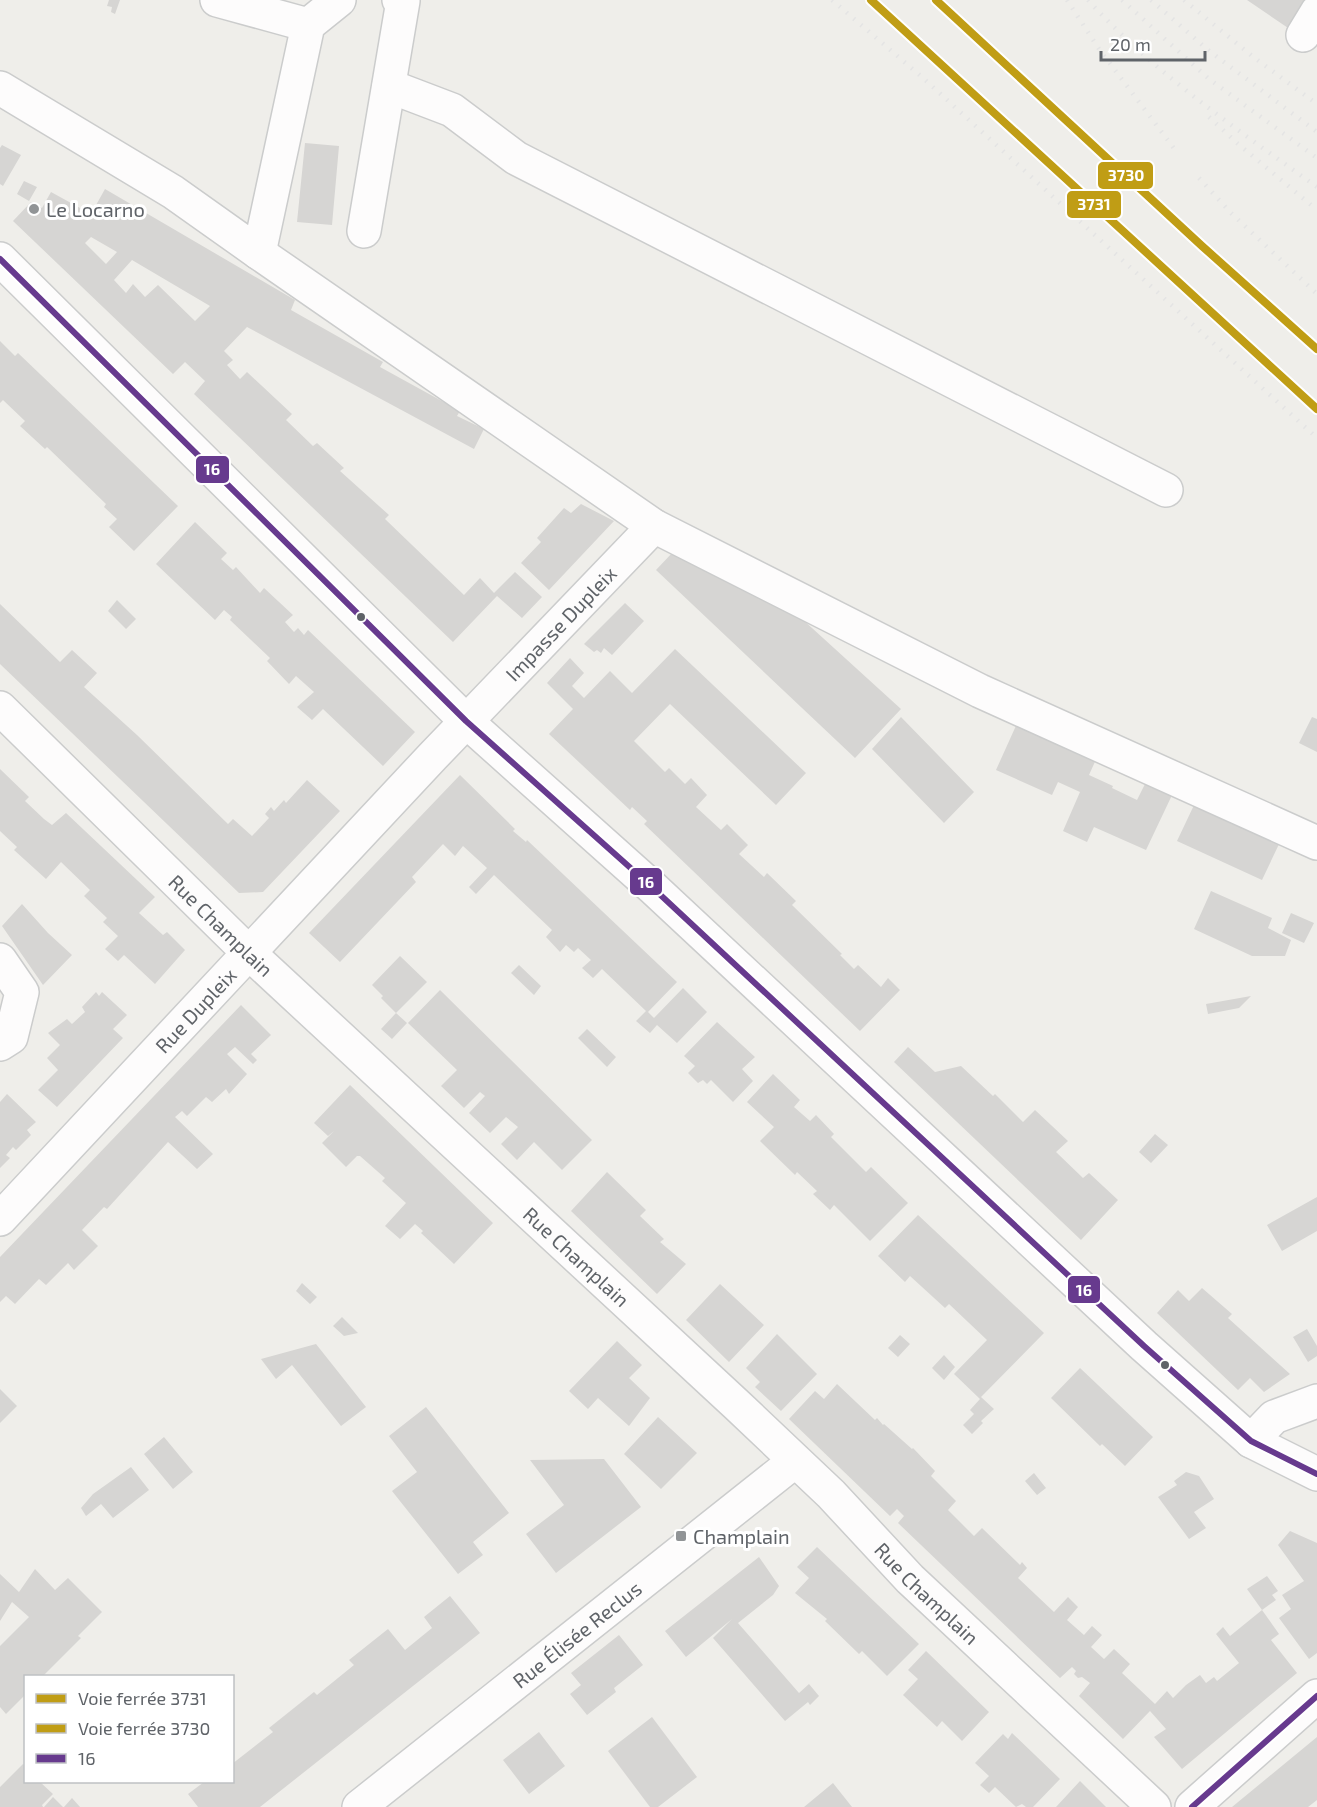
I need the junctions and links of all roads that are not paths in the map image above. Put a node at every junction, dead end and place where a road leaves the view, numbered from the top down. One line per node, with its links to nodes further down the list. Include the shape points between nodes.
1 (217, 0): 4 (street)
2 (339, 0): 4 (street)
3 (402, 0): 5 (street)
4 (308, 25): 8 (street)
5 (389, 86): 7 (street); 10 (street, via 452,110 516,158)
6 (0, 88): 8 (street, via 173,192)
7 (364, 231)
8 (260, 253): 11 (street)
9 (0, 259): 13 (street)
10 (1166, 490)
11 (654, 526): 13 (street, Impasse Dupleix); 14 (street, via 980,691)
12 (0, 708): 15 (street, Rue Champlain)
13 (466, 721): 15 (street, Rue Dupleix); 20 (street, via 653,888)
14 (1317, 843)
15 (249, 953): 18 (street, Rue Dupleix); 21 (street, Rue Champlain)
16 (0, 960): 17 (street, via 22,992 11,1037)
17 (0, 1044)
18 (0, 1219)
19 (1317, 1401): 20 (street, via 1274,1417)
20 (1251, 1441): 22 (street)
21 (795, 1461): 24 (street, Rue Élisée Reclus); 25 (street, Rue Champlain, via 910,1579)
22 (1317, 1474)
23 (1317, 1696): 26 (street)
24 (359, 1807)
25 (1154, 1807)
26 (1192, 1807)

